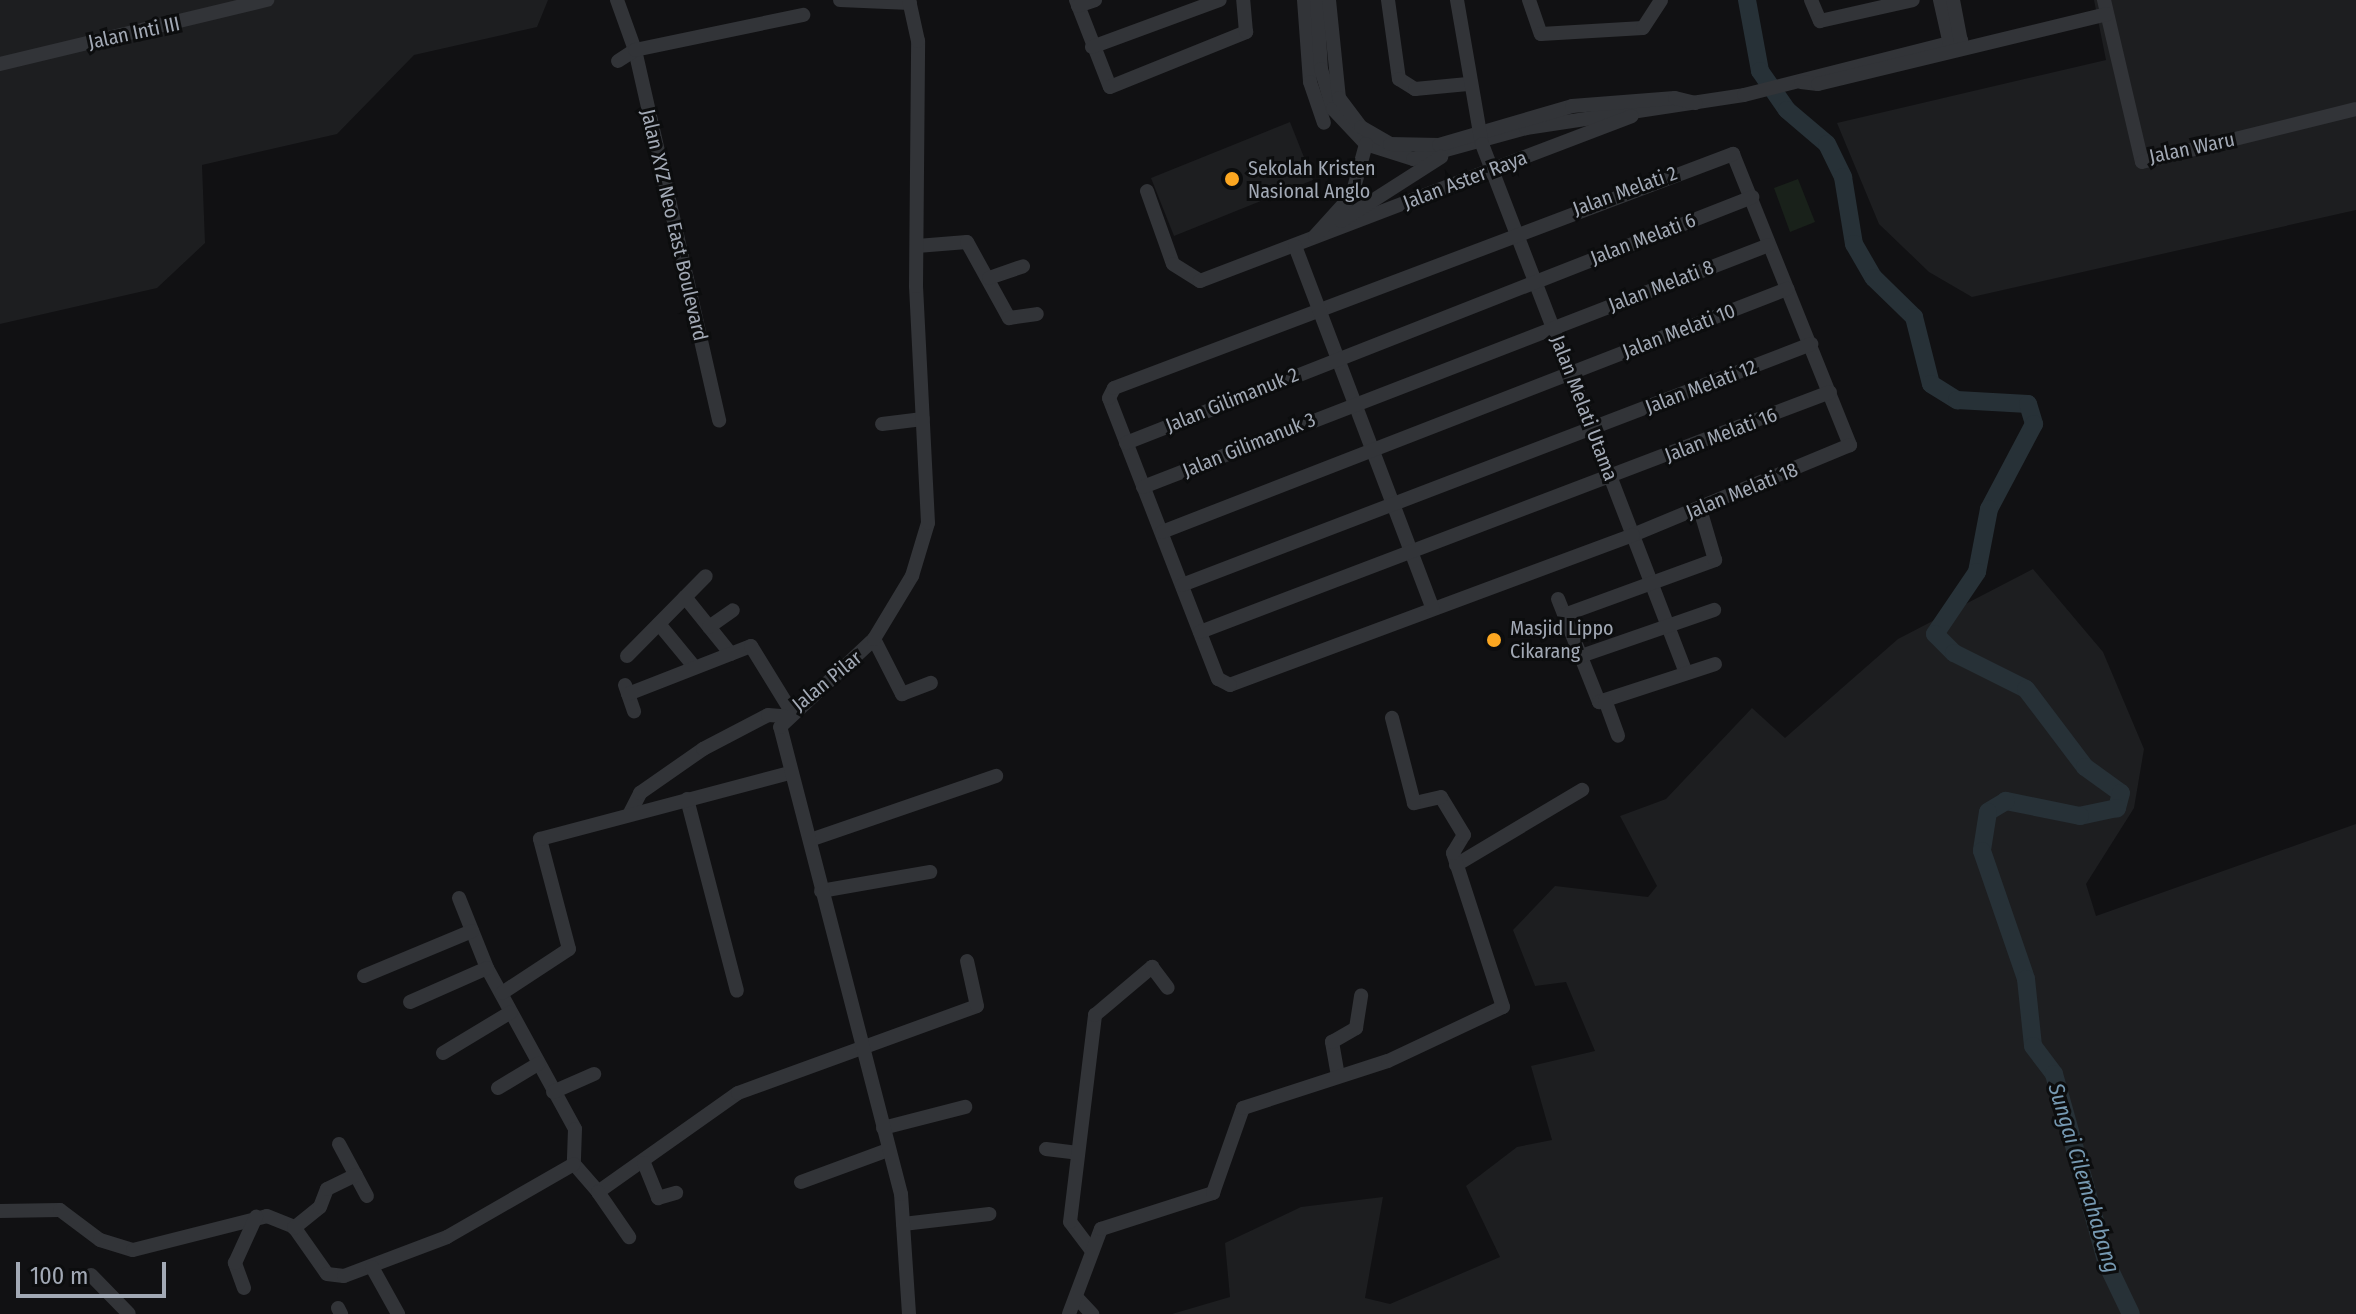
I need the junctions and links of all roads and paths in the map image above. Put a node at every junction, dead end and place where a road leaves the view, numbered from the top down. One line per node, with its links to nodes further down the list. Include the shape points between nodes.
1 (267, 0): 23 (street, Jalan Inti III)
2 (617, 0): 21 (street, Jalan XYZ Neo East Boulevard, via 623,32)
3 (840, 0): 15 (street)
4 (1095, 0): 16 (street)
5 (1220, 0): 20 (street)
6 (1243, 0): 20 (street, via 1250,24 1246,32 1110,87)
7 (1388, 0): 24 (street, via 1399,79 1415,89)
8 (1457, 0): 24 (street, Jalan Melati Utama)
9 (1529, 0): 10 (street, via 1541,34 1651,25)
10 (1661, 0)
11 (1811, 0): 12 (street, via 1820,21)
12 (1913, 0)
13 (1319, 1): 28 (street, via 1339,98 1361,127 1411,148); 29 (street, via 1325,116)
14 (1947, 1): 19 (street)
15 (910, 2): 37 (street, Jalan Pilar, via 921,119)
16 (1077, 3): 20 (street)
17 (2105, 7): 19 (street); 26 (street, Jalan Waru, via 2142,162)
18 (803, 15): 21 (street)
19 (1956, 46): 25 (street)
20 (1092, 47)
21 (635, 50): 22 (street); 52 (street, Jalan XYZ Neo East Boulevard)
22 (618, 61)
23 (0, 64)
24 (1468, 84): 28 (street, Jalan Melati Utama)
25 (1695, 103): 27 (street, Jalan Aster Raya); 28 (street, Jalan Aster Raya, via 1675,98 1572,106)
26 (2356, 109)
27 (1640, 113): 28 (street, Jalan Aster Raya); 31 (street, Jalan Aster Raya)
28 (1481, 137): 30 (street); 31 (street, Jalan Melati Utama)
29 (1366, 144): 30 (street, via 1403,158); 35 (street, via 1352,195)
30 (1442, 157): 35 (street)
31 (1493, 170): 34 (street, Jalan Melati Utama); 35 (street, Jalan Aster Raya)
32 (1147, 191): 38 (street, Jalan Aster Raya, via 1173,264 1200,281)
33 (1752, 197): 34 (street, Jalan Melati 2, via 1733,154); 36 (street); 41 (street, Jalan Melati 6)
34 (1516, 232): 41 (street, Jalan Melati Utama); 43 (street, Jalan Melati 2)
35 (1315, 236): 38 (street, Jalan Aster Raya)
36 (1769, 245): 42 (street); 45 (street, Jalan Melati 8)
37 (917, 246): 40 (street, via 967,242); 51 (street, Jalan Pilar)
38 (1295, 246): 43 (street)
39 (1023, 266): 40 (street)
40 (989, 278): 44 (street, via 1009,318)
41 (1535, 281): 45 (street, Jalan Melati Utama); 47 (street, Jalan Melati 6)
42 (1787, 289): 46 (street); 48 (street, Jalan Melati 10)
43 (1319, 307): 47 (street); 55 (street, Jalan Melati 2, via 1110,393)
44 (1037, 314)
45 (1553, 327): 48 (street, Jalan Melati Utama); 50 (street, Jalan Melati 8)
46 (1811, 344): 49 (street); 54 (street, Jalan Melati 12)
47 (1338, 358): 50 (street); 55 (street, Jalan Gilimanuk 2)
48 (1570, 372): 54 (street, Jalan Melati Utama); 56 (street, Jalan Melati 10)
49 (1830, 392): 57 (street, Jalan Melati 16); 60 (street, Jalan Melati 18, via 1850,445)
50 (1355, 403): 56 (street); 58 (street, Jalan Gilimanuk 3)
51 (923, 419): 53 (street); 77 (street, Jalan Pilar, via 931,495 923,550)
52 (719, 421)
53 (882, 424)
54 (1592, 429): 57 (street, Jalan Melati Utama); 59 (street, Jalan Melati 12)
55 (1126, 443): 58 (street)
56 (1372, 449): 59 (street); 61 (street, Jalan Melati 10)
57 (1611, 477): 62 (street, Jalan Melati Utama); 63 (street, Jalan Melati 16)
58 (1143, 487): 61 (street)
59 (1394, 508): 63 (street); 66 (street, Jalan Melati 12)
60 (1700, 509): 62 (street, Jalan Melati 18); 65 (street, via 1715,560)
61 (1162, 532): 66 (street)
62 (1633, 535): 65 (street, Jalan Melati Utama); 69 (street, Jalan Melati 18)
63 (1412, 554): 69 (street); 76 (street, Jalan Melati 16)
64 (706, 576): 67 (street)
65 (1651, 584): 72 (street); 74 (street, Jalan Melati Utama)
66 (1182, 585): 76 (street)
67 (685, 597): 73 (street); 75 (street)
68 (1558, 599): 72 (street)
69 (1433, 609): 76 (street, Jalan Melati 18, via 1223,684)
70 (733, 610): 75 (street)
71 (1714, 610): 74 (street)
72 (1564, 615): 80 (street)
73 (659, 624): 79 (street); 81 (street)
74 (1668, 626): 80 (street); 83 (street, Jalan Melati Utama)
75 (709, 627): 78 (street)
76 (1200, 632)
77 (874, 639): 84 (street, via 902,694); 87 (street, Jalan Pilar)
78 (731, 654): 81 (street); 87 (street, via 751,646)
79 (627, 656)
80 (1581, 656): 85 (street)
81 (688, 659): 86 (street, via 651,687 626,690)
82 (1715, 664): 83 (street)
83 (1686, 673): 85 (street)
84 (931, 683)
85 (1602, 701): 89 (street)
86 (634, 711)
87 (787, 714): 90 (street, Jalan Pilar); 94 (street, via 768,715 703,749 640,793)
88 (1392, 718): 96 (street, via 1414,803 1441,797 1464,835 1453,851)
89 (1618, 736)
90 (789, 773): 93 (street); 95 (street, Jalan Pilar)
91 (996, 776): 95 (street)
92 (1582, 790): 96 (street)
93 (687, 799): 94 (street); 105 (street)
94 (629, 815): 106 (street, via 538,840 569,949)
95 (810, 840): 98 (street, Jalan Pilar)
96 (1456, 865): 114 (street, via 1503,1007)
97 (930, 872): 98 (street)
98 (821, 891): 110 (street, Jalan Pilar)
99 (459, 898): 100 (street)
100 (472, 931): 102 (street); 103 (street)
101 (967, 961): 110 (street, via 977,1006)
102 (487, 968): 106 (street); 108 (street)
103 (364, 976)
104 (1168, 988): 122 (street, via 1152,967 1097,1008)
105 (737, 991)
106 (502, 993): 109 (street)
107 (1361, 995): 114 (street, via 1356,1028 1332,1042)
108 (410, 1002)
109 (511, 1012): 111 (street); 112 (street)
110 (862, 1050): 118 (street, Jalan Pilar); 123 (street, via 738,1093)
111 (443, 1053)
112 (538, 1064): 115 (street); 116 (street)
113 (594, 1074): 116 (street)
114 (1338, 1076): 136 (street, via 1243,1108 1213,1193 1107,1225)
115 (498, 1088)
116 (553, 1092): 124 (street, via 575,1129)
117 (965, 1107): 118 (street)
118 (883, 1128): 121 (street, Jalan Pilar)
119 (339, 1144): 125 (street)
120 (1046, 1149): 122 (street)
121 (888, 1150): 126 (street); 133 (street, Jalan Pilar)
122 (1078, 1153): 136 (street, via 1070,1222)
123 (644, 1163): 127 (street); 128 (street, via 658,1198)
124 (574, 1164): 127 (street); 137 (street, via 447,1237)
125 (356, 1175): 129 (street); 134 (street, via 327,1189 320,1207)
126 (801, 1182)
127 (598, 1192): 135 (street)
128 (676, 1193)
129 (367, 1196)
130 (0, 1211): 132 (street, via 60,1210 100,1240 133,1250 172,1245)
131 (989, 1214): 133 (street)
132 (256, 1217): 134 (street); 139 (street, via 235,1263)
133 (903, 1224): 143 (street, Jalan Pilar)
134 (294, 1228): 137 (street, via 327,1274)
135 (629, 1237)
136 (1092, 1251): 140 (street)
137 (372, 1267): 142 (street)
138 (91, 1275): 141 (street)
139 (244, 1288)
140 (1078, 1299): 144 (street); 145 (street)
141 (129, 1314)
142 (398, 1314)
143 (909, 1314)
144 (1069, 1314)
145 (1092, 1314)

